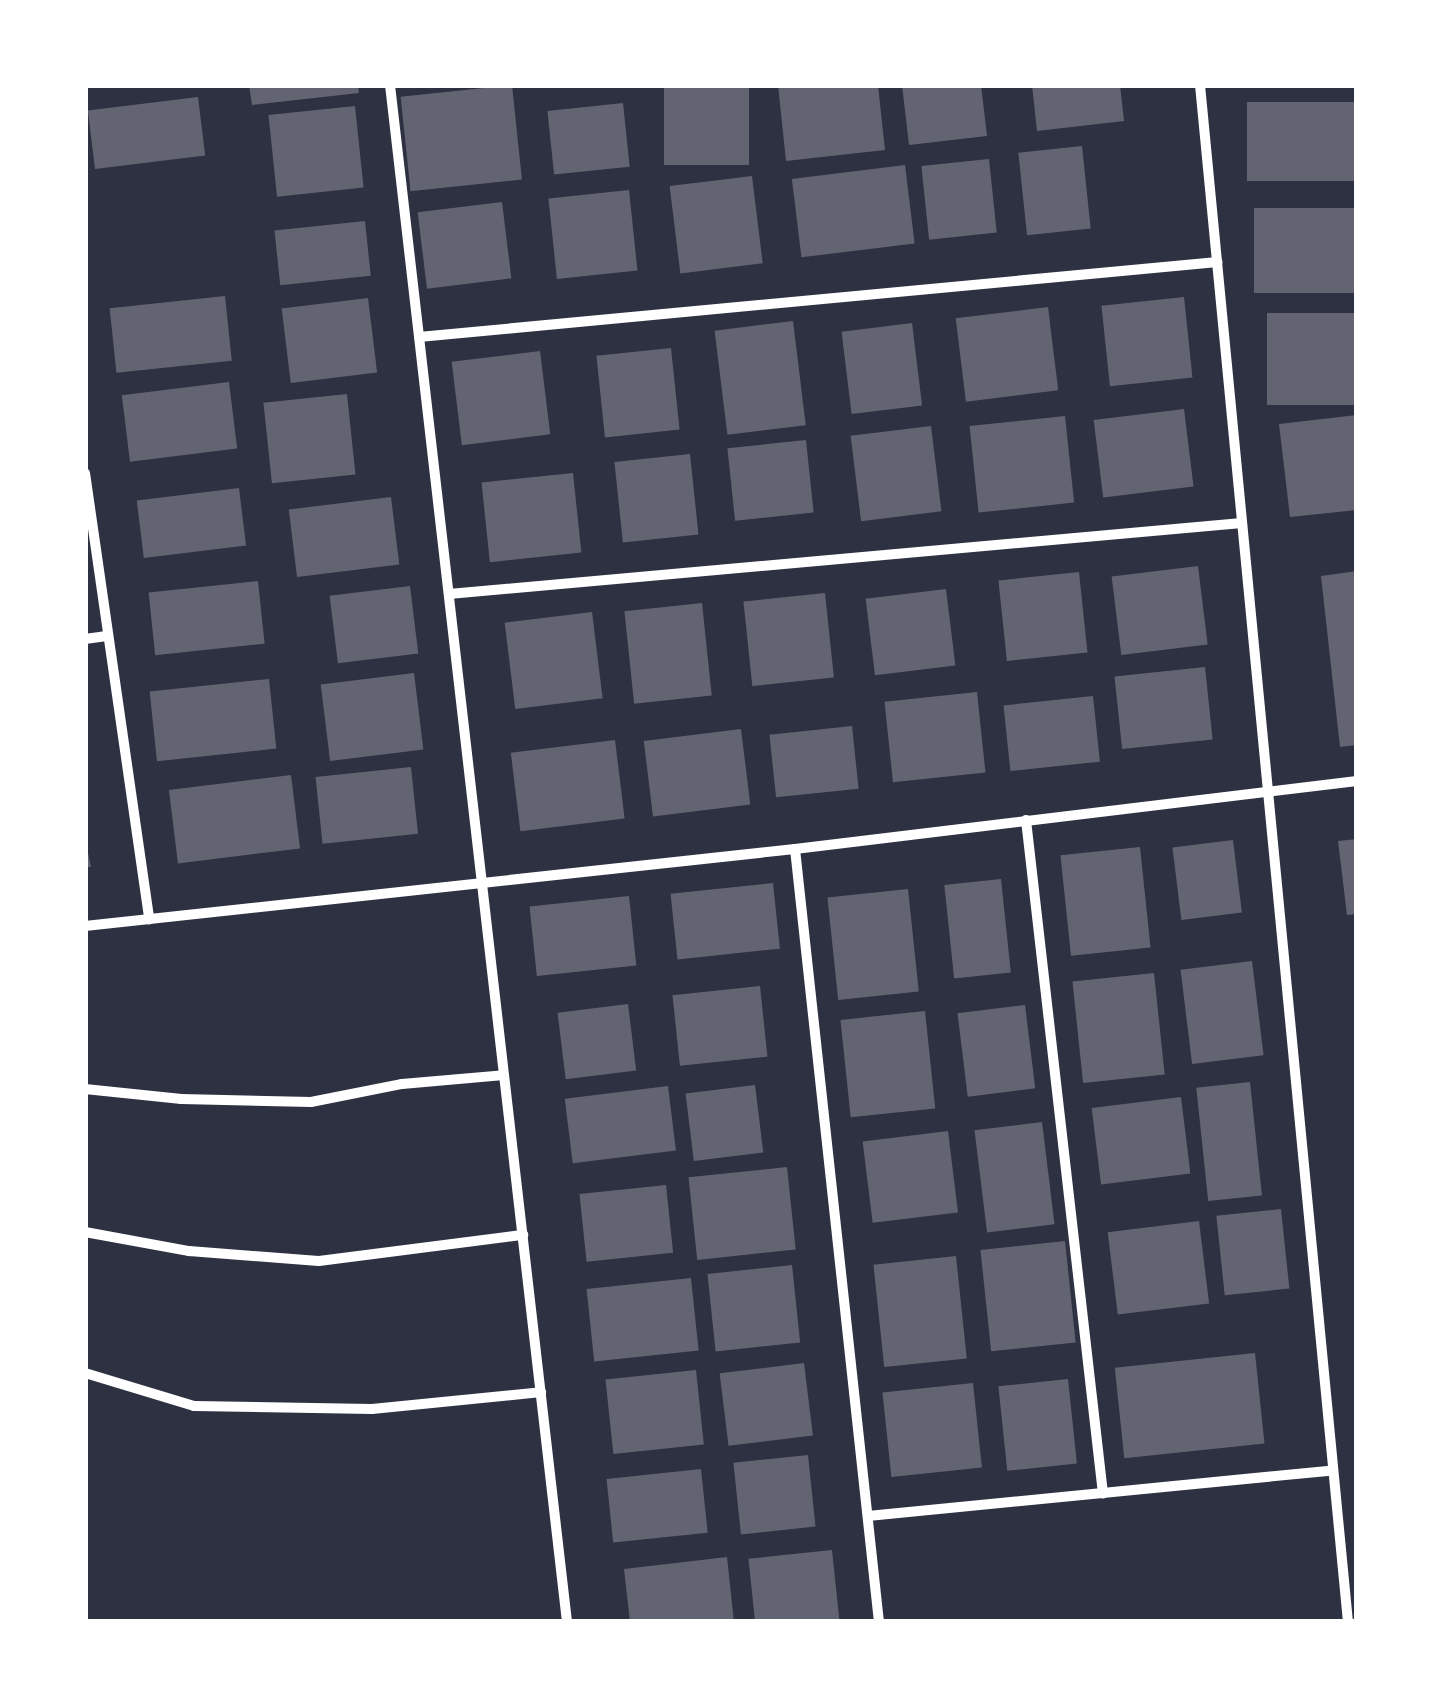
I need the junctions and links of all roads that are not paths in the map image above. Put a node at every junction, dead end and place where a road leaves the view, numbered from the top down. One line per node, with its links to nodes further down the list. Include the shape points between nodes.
1 (390, 85): 4 (street)
2 (1200, 85): 3 (street)
3 (1216, 262): 4 (street); 6 (street)
4 (419, 337): 7 (street)
5 (85, 472): 8 (street)
6 (1242, 523): 7 (street); 11 (street)
7 (449, 594): 14 (street)
8 (107, 636): 9 (street); 15 (street)
9 (85, 640)
10 (1357, 781): 11 (street)
11 (1268, 792): 12 (street); 23 (street)
12 (1026, 820): 13 (street); 24 (street)
13 (795, 849): 14 (street); 25 (street)
14 (482, 881): 15 (street); 17 (street)
15 (150, 919): 16 (street)
16 (85, 926)
17 (504, 1076): 18 (street, via 402,1084 311,1102); 20 (street)
18 (85, 1090)
19 (85, 1232): 20 (street, via 189,1251 319,1261)
20 (523, 1236): 22 (street)
21 (85, 1374): 22 (street, via 194,1406 372,1408)
22 (541, 1392): 26 (street)
23 (1333, 1470): 24 (street); 28 (street)
24 (1103, 1494): 25 (street)
25 (868, 1516): 27 (street)
26 (568, 1622)
27 (879, 1622)
28 (1348, 1622)

